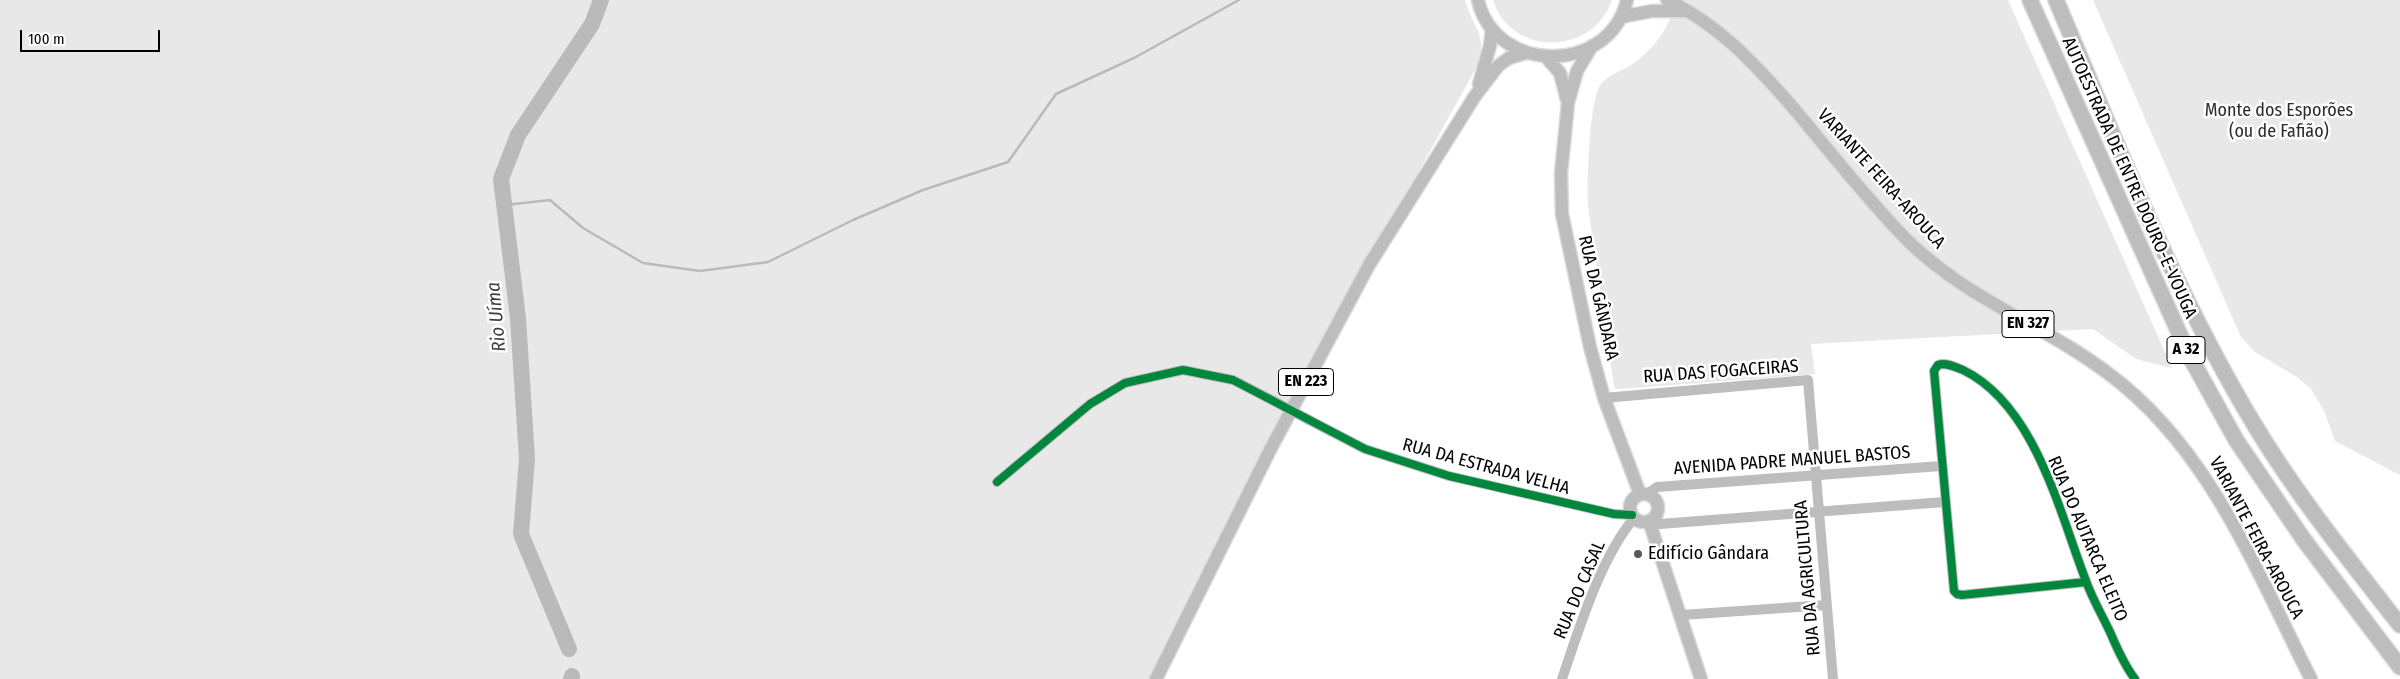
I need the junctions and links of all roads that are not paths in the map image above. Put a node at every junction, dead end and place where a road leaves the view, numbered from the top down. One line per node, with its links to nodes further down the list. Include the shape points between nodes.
1 (1478, 0): 8 (main road)
2 (1627, 0): 7 (main road)
3 (1667, 0): 6 (main road, VARIANTE FEIRA-AROUCA / EN 327)
4 (2030, 0): 27 (highway, AUTOESTRADA DE ENTRE DOURO-E-VOUGA / A 32, via 2188,355 2236,440 2304,540)
5 (2056, 0): 26 (highway, AUTOESTRADA DE ENTRE DOURO-E-VOUGA / A 32, via 2165,254 2211,349 2254,425 2326,530)
6 (1689, 10): 7 (main road, via 1652,11); 33 (main road, VARIANTE FEIRA-AROUCA / EN 327, via 1728,38 1753,62 1906,238 1939,268 1976,295 2106,372 2137,397 2173,434 2216,496)
7 (1621, 17): 9 (main road)
8 (1492, 29): 10 (main road); 12 (main road, EN 223, via 1487,60)
9 (1592, 46): 11 (main road, via 1570,56); 13 (main road, RUA DA GÂNDARA, via 1577,71)
10 (1526, 53): 11 (main road); 12 (main road, EN 223, via 1509,58 1498,66)
11 (1546, 57): 13 (main road, RUA DA GÂNDARA, via 1560,73)
12 (1475, 96): 28 (main road, EN 223, via 1369,265 1272,448)
13 (1568, 103): 14 (main road, RUA DA GÂNDARA, via 1561,173 1562,214)
14 (1604, 398): 16 (street, RUA DAS FOGACEIRAS, via 1808,380); 18 (main road, RUA DA GÂNDARA)
15 (1941, 466): 16 (street, AVENIDA PADRE MANUEL BASTOS); 19 (street); 23 (street, RUA DO AUTARCA ELEITO, via 1934,371 1938,365 1945,364 1976,376 2005,402 2040,461)
16 (1816, 474): 18 (street, AVENIDA PADRE MANUEL BASTOS, via 1657,487); 20 (street, RUA DA AGRICULTURA)
17 (997, 482): 21 (street, RUA DA ESTRADA VELHA, bridge, via 1090,404 1125,383 1183,370 1233,380 1366,449 1449,476)
18 (1643, 494): 21 (main road, via 1631,503); 22 (main road, RUA DA GÂNDARA, via 1654,499 1658,507)
19 (1944, 502): 20 (street); 23 (street, via 1956,594)
20 (1818, 512): 22 (street, via 1660,524); 24 (street, RUA DA AGRICULTURA)
21 (1633, 516): 22 (main road, via 1641,522); 29 (street, RUA DO CASAL, via 1587,605)
22 (1651, 520): 25 (main road, RUA DA GÂNDARA)
23 (2086, 582): 32 (street, RUA DO AUTARCA ELEITO)
24 (1826, 605): 25 (street); 31 (street, RUA DA AGRICULTURA)
25 (1682, 616): 30 (main road, RUA DA GÂNDARA)
26 (2400, 625)
27 (2400, 667)
28 (1156, 679)
29 (1562, 679)
30 (1702, 679)
31 (1833, 679)
32 (2135, 679)
33 (2311, 679)

